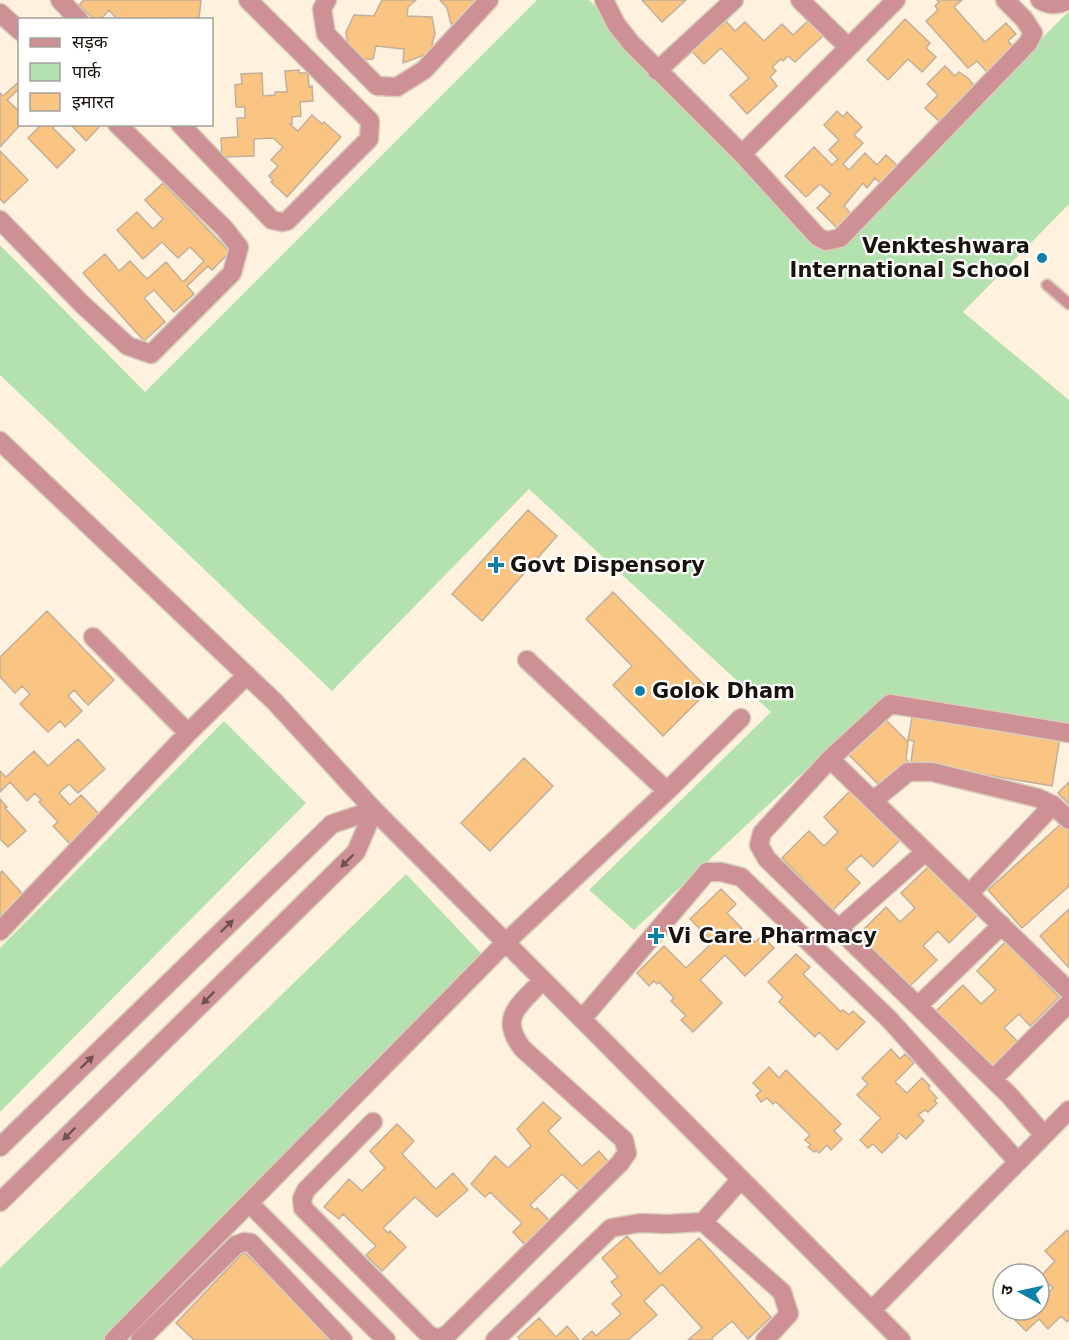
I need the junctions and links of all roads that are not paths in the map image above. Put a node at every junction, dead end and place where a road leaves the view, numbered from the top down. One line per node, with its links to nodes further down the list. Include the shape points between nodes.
1 (60, 0): 12 (street)
2 (248, 0): 16 (street, via 370,121 369,139 282,222 272,220)
3 (327, 0): 4 (street, via 322,9 326,34 377,86 397,87 424,70)
4 (489, 0)
5 (604, 0): 14 (street, via 616,24)
6 (734, 0): 14 (street)
7 (800, 0): 13 (street)
8 (896, 0): 13 (street)
9 (1005, 0): 17 (street, via 1030,27 1032,38 840,238 826,241 818,237)
10 (1040, 0): 11 (street, via 1059,5)
11 (1068, 0)
12 (77, 18)
13 (848, 47): 17 (street)
14 (657, 71): 17 (street)
15 (119, 126): 18 (street, via 239,247 232,273 151,354 128,346)
16 (182, 126)
17 (742, 154)
18 (0, 220)
19 (1047, 285): 20 (lane)
20 (1069, 304)
21 (0, 441): 24 (street)
22 (93, 637): 26 (street)
23 (527, 660): 29 (street)
24 (247, 675): 26 (street); 32 (street)
25 (741, 718): 29 (street)
26 (188, 733): 38 (street)
27 (1069, 733): 28 (street, via 890,704)
28 (830, 759): 30 (street); 37 (street, via 762,833 759,845 767,859)
29 (667, 791): 39 (street)
30 (873, 801): 31 (street, via 908,772 932,772); 34 (street)
31 (1053, 805): 33 (street); 35 (street)
32 (374, 810): 39 (street); 49 (street, one-way to 32, via 332,824); 52 (street, one-way to 52, via 356,852)
33 (1069, 820)
34 (925, 852): 35 (street); 37 (street)
35 (969, 894): 36 (street)
36 (1002, 925): 41 (street); 43 (street)
37 (838, 928): 43 (street)
38 (0, 931)
39 (506, 942): 40 (street); 53 (street)
40 (543, 980): 44 (street); 47 (street, via 513,1014 513,1036 624,1140 627,1153 448,1334 438,1339 429,1335 303,1208 306,1190)
41 (1069, 991)
42 (1069, 1003): 45 (street)
43 (918, 1006): 45 (street)
44 (582, 1019): 50 (street, via 707,872 741,877 888,1018); 51 (street)
45 (993, 1079): 48 (street)
46 (1069, 1110): 48 (street)
47 (373, 1122)
48 (1044, 1135): 50 (street)
49 (0, 1147)
50 (1018, 1162): 55 (street)
51 (741, 1179): 54 (street); 55 (street)
52 (0, 1202)
53 (249, 1203): 56 (street); 59 (street)
54 (703, 1222): 60 (street, via 640,1223 611,1228); 61 (street, via 782,1292 789,1314)
55 (872, 1310): 62 (street)
56 (114, 1340)
57 (140, 1340): 58 (street, via 236,1245 244,1242 251,1243)
58 (344, 1340)
59 (386, 1340)
60 (495, 1340)
61 (765, 1340)
62 (901, 1340)

